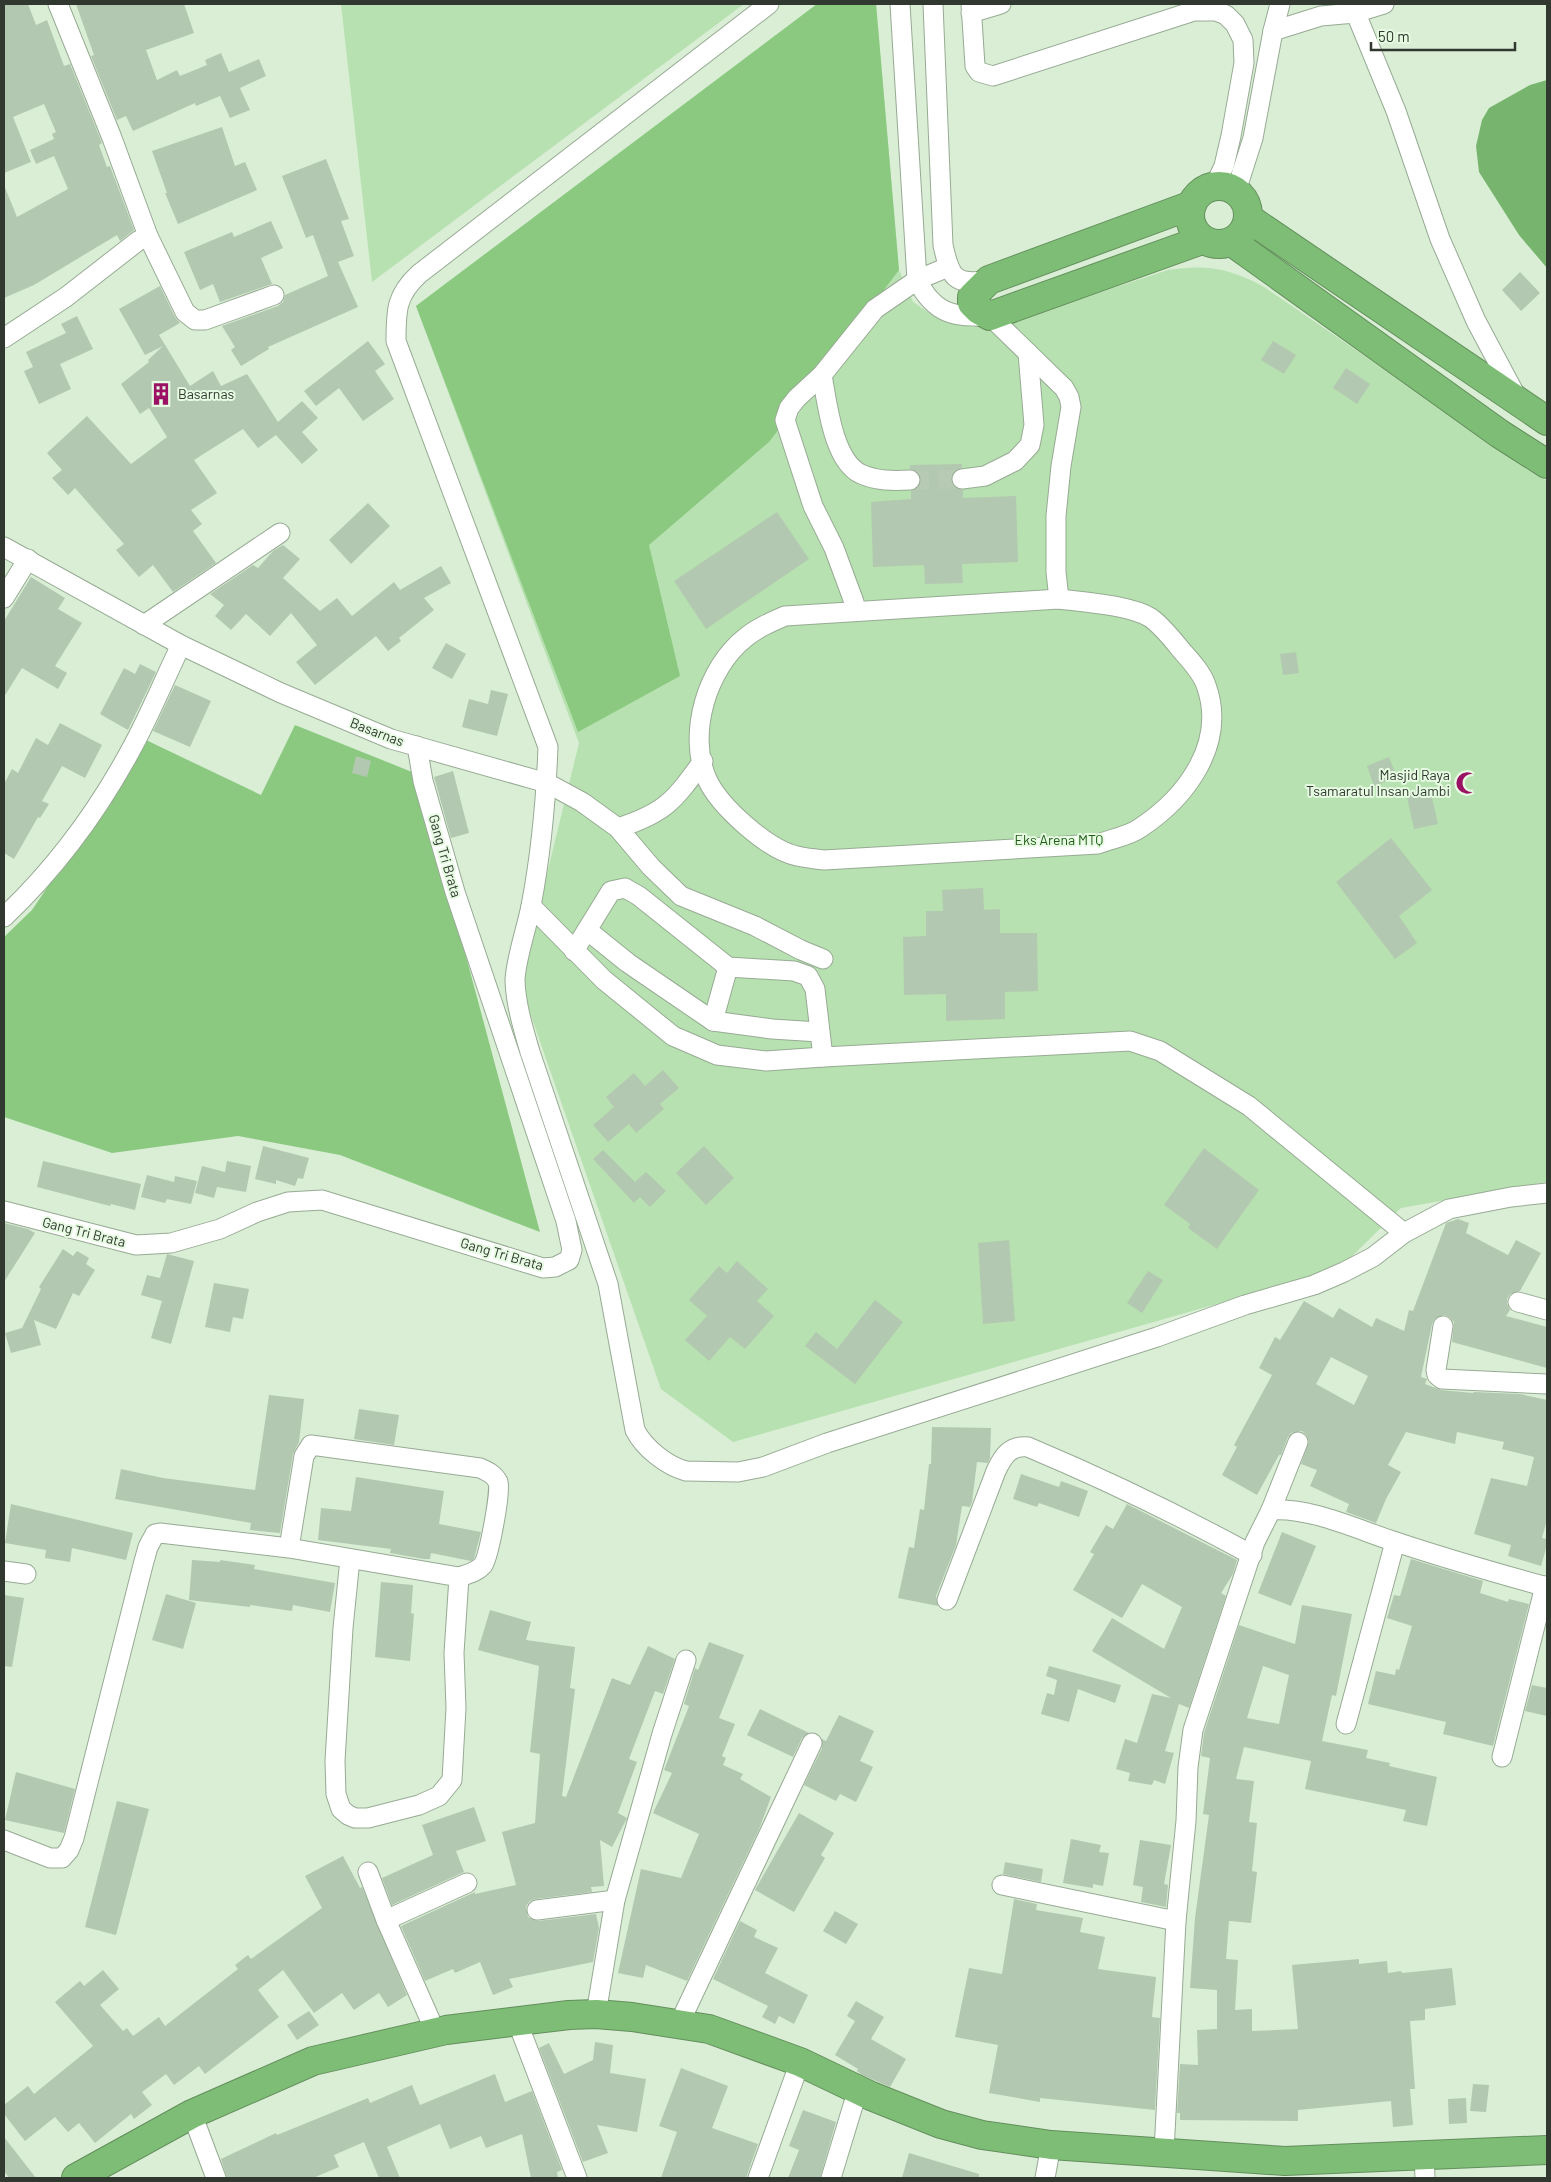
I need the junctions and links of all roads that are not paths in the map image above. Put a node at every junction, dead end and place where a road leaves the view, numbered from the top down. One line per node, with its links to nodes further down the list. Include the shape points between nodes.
1 (58, 4): 14 (street)
2 (769, 4): 40 (street, via 419,274 405,287 398,304 396,341 548,747)
3 (900, 4): 18 (street)
4 (933, 4): 17 (street, via 943,245)
5 (1001, 4): 9 (street)
6 (1280, 4): 10 (street)
7 (1384, 4): 8 (street)
8 (1349, 7): 10 (street); 25 (street, via 1396,110 1440,239 1476,321)
9 (971, 8): 11 (street, via 975,66 979,72 993,76 1194,11 1216,11 1226,15 1244,40 1244,63 1224,166)
10 (1273, 31): 11 (street, via 1253,138)
11 (1225, 189): 12 (highway, via 1205,190); 13 (highway, via 1244,198)
12 (1192, 204): 15 (highway, via 1191,224); 19 (highway)
13 (1248, 218): 16 (highway, via 1246,228); 25 (highway)
14 (148, 236): 20 (street, via 185,312 195,320 224,314); 22 (street)
15 (1202, 240): 16 (highway, via 1217,245); 21 (highway)
16 (1232, 242): 27 (highway, via 1500,434)
17 (948, 267): 18 (street); 19 (street, via 952,274 966,283)
18 (917, 280): 21 (street, via 938,308 965,317); 24 (street, via 875,309)
19 (989, 280): 21 (highway, via 972,297 972,303)
20 (274, 295)
21 (990, 316): 23 (street)
22 (4, 338)
23 (1028, 352): 28 (street, via 1034,425 1030,445 1015,461 986,476); 34 (street, via 1064,388 1071,407 1056,516)
24 (822, 375): 29 (street, via 840,452 859,473 884,481); 35 (street, via 796,398 785,420 813,506 834,548 854,602)
25 (1520, 404): 26 (highway)
26 (1547, 421)
27 (1547, 464)
28 (962, 479)
29 (910, 480)
30 (280, 533): 36 (street)
31 (4, 547): 32 (street, Basarnas)
32 (28, 559): 33 (street); 36 (street, Basarnas)
33 (4, 598)
34 (1059, 598): 35 (street); 39 (street, via 1114,606 1150,618 1167,633 1206,684 1212,715 1211,737 1195,773 1173,804 1138,830 1098,844 824,860 796,856 751,830 728,809 707,779)
35 (854, 611): 39 (street, via 785,616 744,638 712,681 704,704 699,731)
36 (144, 625): 37 (street, Basarnas)
37 (181, 645): 38 (street, Basarnas, via 280,693 391,739); 43 (street, via 134,744 89,818 28,894)
38 (417, 746): 40 (street, Basarnas); 52 (street, Gang Tri Brata, via 423,781 455,892 566,1220 572,1250 569,1260 555,1267 543,1268 322,1200 288,1202 220,1229 171,1243 136,1245)
39 (703, 761): 41 (street, via 680,794 664,808 644,820)
40 (547, 783): 41 (street, Basarnas, via 582,802); 42 (street)
41 (618, 828): 46 (street, Basarnas, via 681,896 755,926)
42 (531, 906): 45 (street); 53 (street, via 515,978 520,1019 608,1284 635,1430 647,1447 678,1469 738,1472 763,1467 827,1443 1314,1285 1373,1257)
43 (4, 917)
44 (586, 930): 45 (street); 47 (street, via 612,891 625,888); 48 (street)
45 (574, 950): 50 (street, via 604,980 682,1040 717,1055 766,1061)
46 (823, 959)
47 (728, 967): 48 (street); 49 (street, via 794,971 808,976 815,989)
48 (713, 1021): 49 (street)
49 (819, 1032): 50 (street)
50 (823, 1057): 53 (street, via 1130,1041 1144,1045 1160,1051 1249,1106)
51 (1547, 1193): 53 (street, via 1449,1209)
52 (4, 1211)
53 (1404, 1233)
54 (1518, 1302): 55 (street)
55 (1547, 1310)
56 (1443, 1326): 57 (street, via 1436,1370 1442,1378)
57 (1547, 1384)
58 (1298, 1442): 59 (street)
59 (1271, 1510): 60 (street, via 1325,1518); 62 (street)
60 (1395, 1542): 67 (street); 70 (street)
61 (289, 1548): 63 (street); 66 (street, via 304,1456 311,1445 480,1468 492,1473 498,1482 490,1550 476,1572); 73 (street, via 155,1534 143,1565 69,1850 62,1858 50,1858)
62 (1252, 1555): 68 (street, via 1096,1476 1019,1446 1002,1458); 80 (street, via 1192,1730)
63 (350, 1559): 66 (street); 66 (street, via 335,1761 336,1794 342,1809 355,1818 368,1818 419,1805 439,1796 452,1780)
64 (4, 1571): 65 (street)
65 (26, 1574)
66 (459, 1577)
67 (1546, 1587): 72 (street)
68 (947, 1600)
69 (686, 1660): 77 (street)
70 (1346, 1724)
71 (812, 1743): 83 (street)
72 (1502, 1757)
73 (4, 1840)
74 (368, 1872): 79 (street)
75 (467, 1883): 79 (street)
76 (1002, 1885): 80 (street)
77 (616, 1900): 78 (street); 81 (street)
78 (537, 1910)
79 (386, 1920): 84 (street)
80 (1176, 1922): 90 (street)
81 (596, 2014): 82 (highway); 83 (highway)
82 (517, 2021): 84 (highway); 95 (street)
83 (679, 2024): 85 (highway, via 709,2029)
84 (436, 2033): 87 (highway, via 313,2061)
85 (800, 2062): 86 (highway); 96 (street)
86 (858, 2090): 88 (highway, via 941,2124 982,2135); 97 (street)
87 (192, 2114): 93 (highway); 94 (street)
88 (1051, 2145): 90 (highway); 98 (street)
89 (1547, 2150): 91 (highway)
90 (1164, 2152): 92 (highway)
91 (1425, 2166): 92 (highway)
92 (1285, 2170)
93 (76, 2178)
94 (216, 2178)
95 (577, 2178)
96 (758, 2178)
97 (831, 2178)
98 (1045, 2178)

